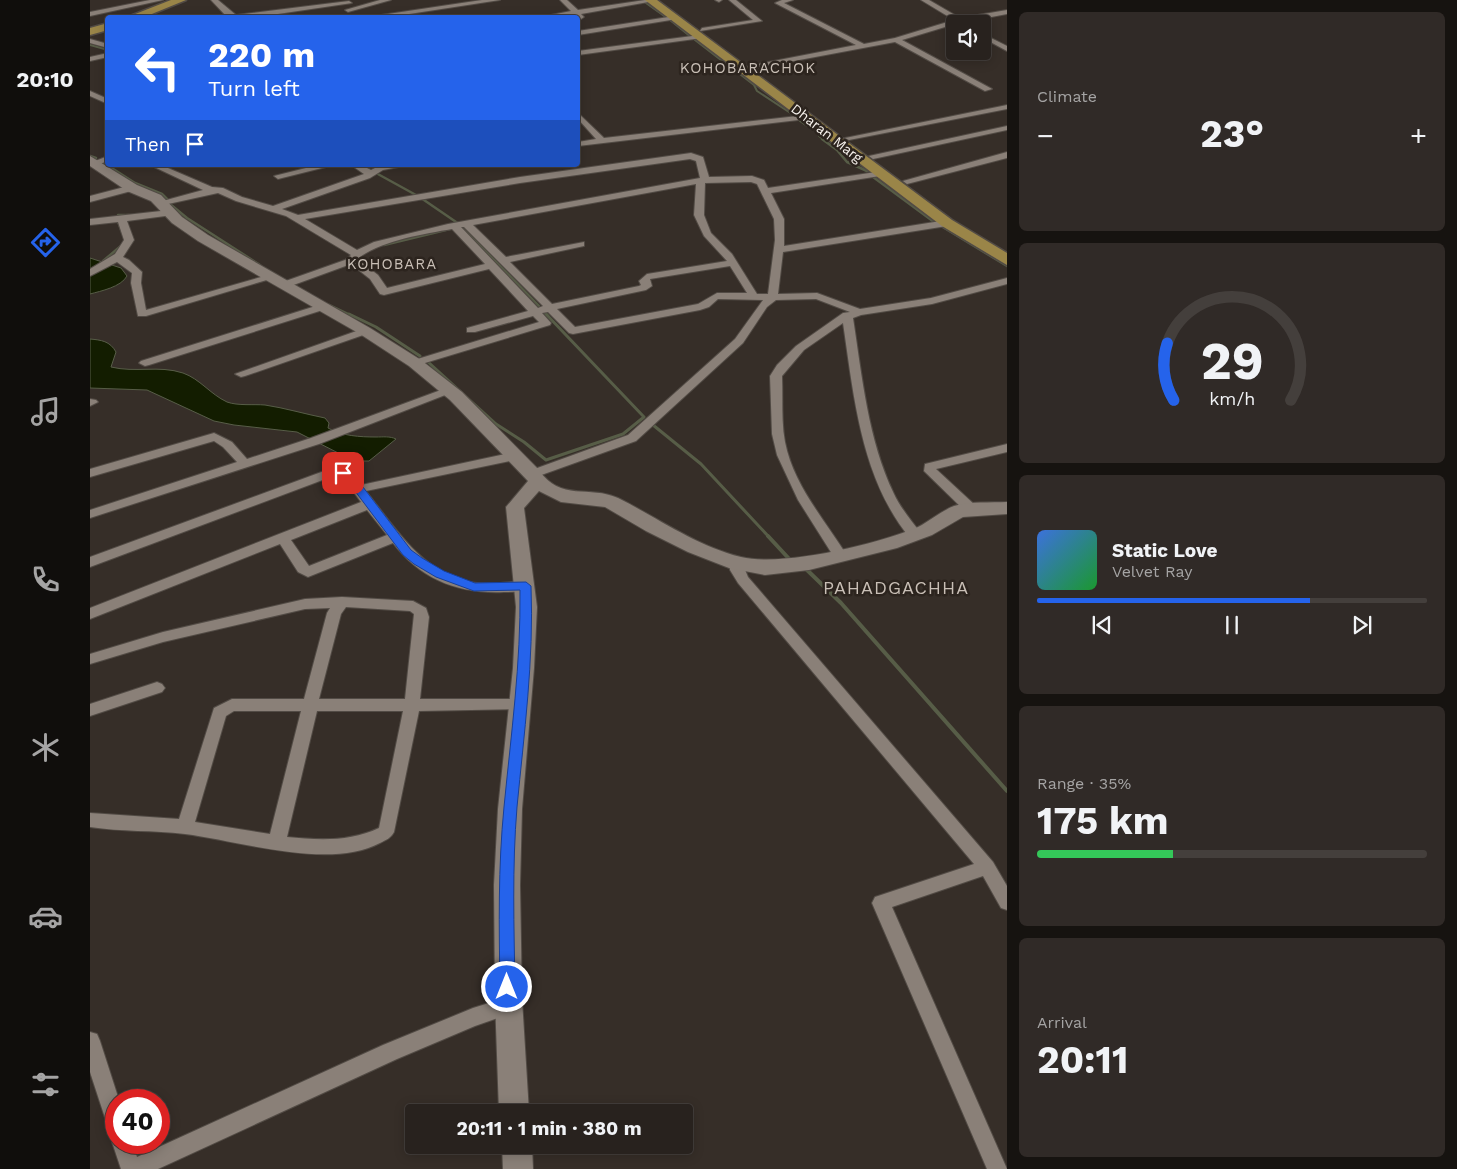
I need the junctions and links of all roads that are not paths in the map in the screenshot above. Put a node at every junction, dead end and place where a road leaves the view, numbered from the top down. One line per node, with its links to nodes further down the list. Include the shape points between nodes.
1 (182, 0): 11 (main road)
2 (214, 0): 17 (street)
3 (388, 0): 12 (street)
4 (497, 0): 19 (street)
5 (563, 0): 13 (street)
6 (651, 0): 13 (street); 25 (main road, Dharan Marg)
7 (663, 0): 31 (main road, Dharan Marg)
8 (732, 0): 31 (street, via 759,21)
9 (789, 0): 36 (street, via 778,3)
10 (924, 0): 23 (street)
11 (162, 2): 15 (street); 16 (main road)
12 (348, 8): 18 (street)
13 (576, 12): 20 (street); 22 (street)
14 (1007, 12): 24 (street)
15 (90, 14)
16 (136, 15)
17 (230, 15)
18 (258, 15)
19 (386, 15)
20 (558, 15)
21 (580, 15): 28 (street)
22 (580, 15)
23 (950, 15)
24 (991, 15)
25 (675, 18): 28 (street); 31 (main road, Dharan Marg)
26 (946, 25): 32 (street)
27 (105, 27): 29 (main road)
28 (597, 30): 30 (street)
29 (90, 32)
30 (580, 33)
31 (701, 34): 38 (street); 41 (main road, Dharan Marg)
32 (896, 40): 36 (street); 42 (street)
33 (991, 40): 37 (street)
34 (90, 41): 35 (street)
35 (105, 45)
36 (863, 46): 41 (street)
37 (1007, 49)
38 (580, 53)
39 (105, 56): 40 (street)
40 (90, 60)
41 (749, 68): 47 (main road, Dharan Marg); 49 (main road, Dharan Marg)
42 (988, 89)
43 (90, 93): 44 (street)
44 (104, 101)
45 (1007, 107): 49 (street)
46 (580, 117): 50 (street)
47 (807, 117): 50 (street); 59 (main road, Dharan Marg)
48 (1007, 128): 53 (street)
49 (849, 138): 53 (main road, Dharan Marg)
50 (602, 141): 51 (street)
51 (580, 144)
52 (1007, 155): 62 (street)
53 (873, 156): 62 (main road, Dharan Marg)
54 (94, 160): 63 (street)
55 (159, 167): 64 (street)
56 (321, 167): 60 (street)
57 (392, 167): 58 (street)
58 (373, 170): 68 (street)
59 (880, 173): 65 (street); 72 (main road, Dharan Marg)
60 (278, 176)
61 (703, 181): 65 (street, via 752,178 761,182); 70 (street, via 700,159 692,156 520,180); 73 (street); 82 (street, via 699,215 707,234)
62 (907, 181): 76 (main road, Dharan Marg)
63 (132, 188): 66 (street); 67 (street, via 156,198)
64 (211, 190): 67 (street); 68 (street, via 220,190)
65 (764, 190): 77 (street, via 779,219)
66 (90, 199)
67 (166, 208): 69 (street); 85 (street, via 203,238)
68 (274, 209): 70 (street)
69 (121, 218): 71 (street); 79 (street, via 129,240 126,249)
70 (297, 218): 78 (street)
71 (90, 222)
72 (947, 223): 77 (street); 80 (main road, Dharan Marg)
73 (467, 224): 74 (street); 81 (street)
74 (454, 226): 78 (street, via 377,244); 83 (street)
75 (580, 244): 81 (street)
76 (1007, 249)
77 (779, 250): 88 (street)
78 (354, 257): 83 (street, via 384,292); 85 (street)
79 (114, 259): 84 (street); 85 (street, via 126,262 137,272 142,314)
80 (1007, 260)
81 (503, 261): 90 (street)
82 (733, 263): 87 (street); 90 (street, via 647,277 644,288)
83 (492, 265): 91 (street)
84 (92, 272)
85 (278, 281): 89 (street)
86 (1007, 281): 92 (street, via 940,299)
87 (754, 297): 88 (street); 90 (street, via 713,297 700,307 576,332)
88 (773, 297): 92 (street, via 817,296); 103 (street, via 763,305 739,341 632,438)
89 (322, 307): 94 (street); 95 (street)
90 (549, 308): 91 (street)
91 (537, 311): 93 (street); 96 (street, via 546,323)
92 (853, 314): 109 (street, via 875,458 904,526); 112 (street, via 820,333 779,368 776,376 779,442 822,528)
93 (471, 330)
94 (365, 331): 96 (street); 97 (street)
95 (146, 363)
96 (415, 363): 98 (street)
97 (241, 374)
98 (449, 390): 100 (street); 101 (street)
99 (1007, 448): 107 (street, via 928,467)
100 (515, 456): 103 (street); 104 (street)
101 (244, 464): 102 (street, via 236,452 220,438 214,437); 108 (street)
102 (90, 473)
103 (535, 478): 114 (street, via 561,496 610,502 661,531); 115 (street, via 515,508)
104 (359, 489): 105 (street); 113 (street, via 343,473 330,472)
105 (369, 504): 110 (street); 111 (street)
106 (1007, 508): 107 (street)
107 (971, 509): 109 (street, via 959,511)
108 (90, 514)
109 (915, 535): 112 (street)
110 (395, 537): 111 (street, via 308,572); 115 (street, via 418,561 463,584 474,587)
111 (283, 538): 117 (street)
112 (840, 554): 114 (street, via 786,567 765,568)
113 (90, 562)
114 (736, 563): 127 (street, via 744,580)
115 (526, 586): 121 (street)
116 (342, 602): 118 (street, via 305,604 262,613 162,637); 120 (street, via 334,613); 122 (street, via 412,606 421,612)
117 (90, 614)
118 (90, 659)
119 (157, 688): 123 (street)
120 (310, 705): 122 (street); 125 (street, via 232,704 219,712); 126 (street)
121 (521, 705): 122 (street); 129 (street, via 510,809 506,893)
122 (412, 706): 126 (street, via 386,832 377,840 358,845 311,846)
123 (90, 710)
124 (90, 820): 125 (street)
125 (185, 827): 126 (street)
126 (277, 841)
127 (987, 867): 128 (street); 138 (street, via 881,903)
128 (1007, 902)
129 (508, 1006): 132 (street); 136 (street, via 390,1052)
130 (90, 1041): 131 (street)
131 (105, 1089)
132 (514, 1104)
133 (126, 1154): 135 (street)
134 (517, 1154): 137 (street)
135 (131, 1169)
136 (135, 1169)
137 (518, 1169)
138 (998, 1169)

